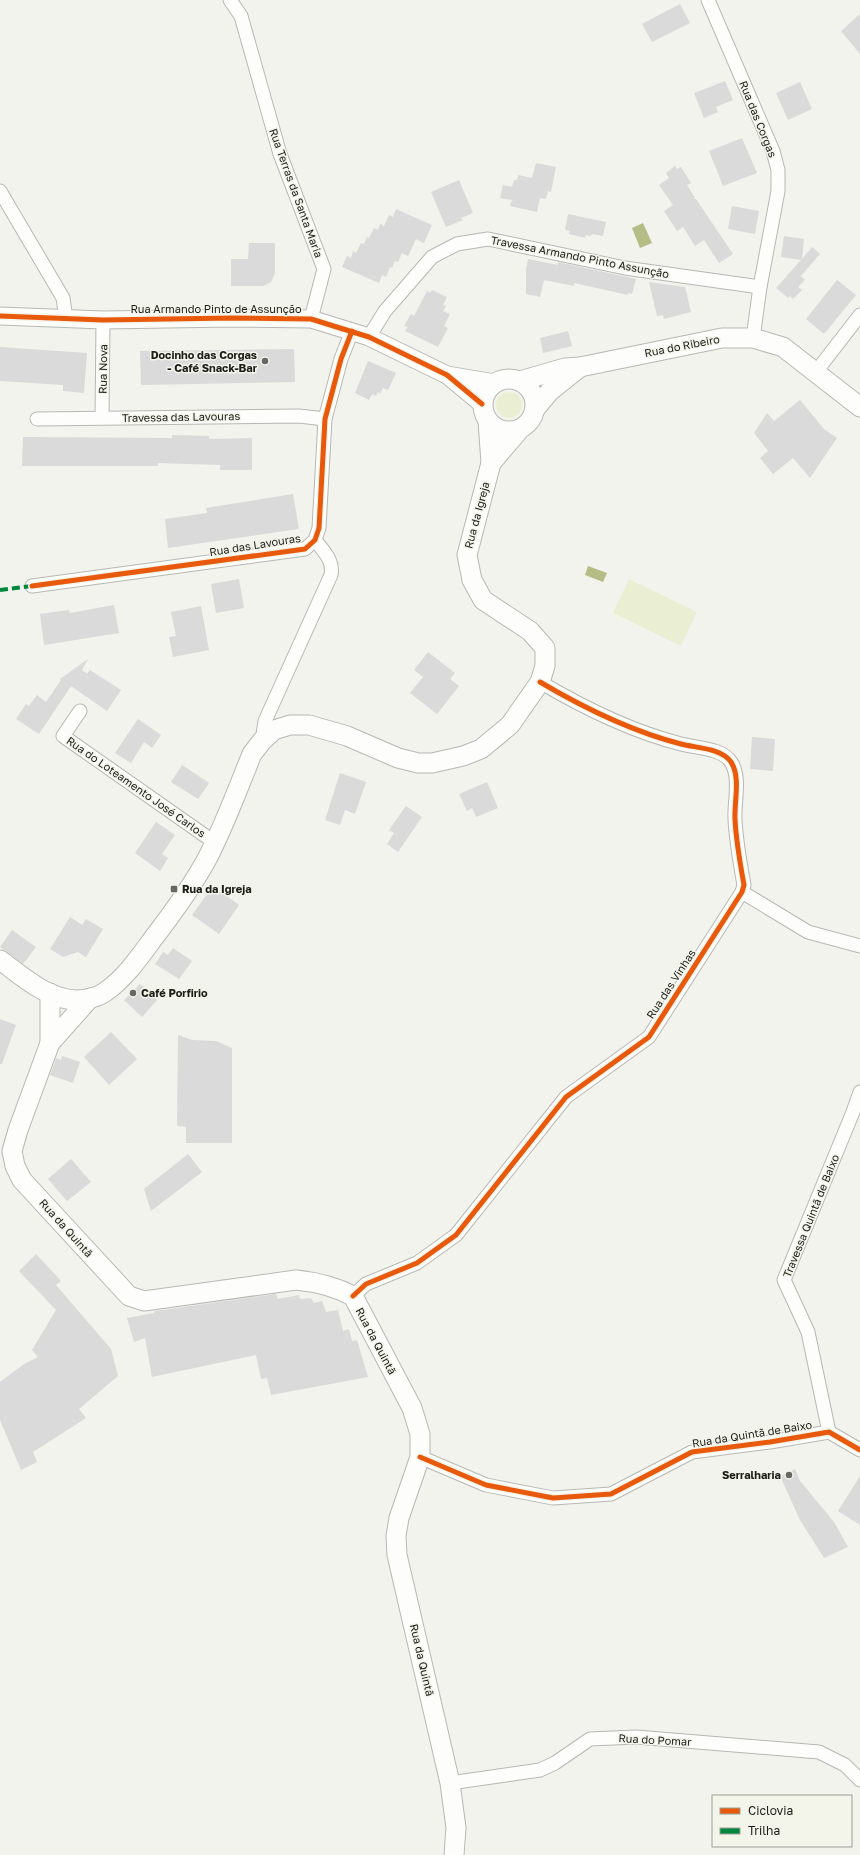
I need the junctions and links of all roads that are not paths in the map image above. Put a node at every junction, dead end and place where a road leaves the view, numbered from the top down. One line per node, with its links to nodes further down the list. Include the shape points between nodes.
1 (230, 0): 8 (street, Rua Terras da Santa Maria, via 241,16 280,154 324,269)
2 (708, 0): 4 (street, Rua das Corgas, via 773,151 778,170 778,191)
3 (0, 192): 7 (street, via 63,298)
4 (760, 287): 11 (street, Travessa Armando Pinto Assunção, via 624,268 488,239 457,244 432,257 385,311); 12 (street, Rua das Corgas)
5 (860, 315): 14 (street)
6 (0, 316): 7 (street, Rua Armando Pinto de Assunção)
7 (66, 319): 9 (street, Rua Armando Pinto de Assunção)
8 (311, 319): 9 (street, Rua Armando Pinto de Assunção); 10 (street, Rua Armando Pinto de Assunção)
9 (103, 320): 21 (street, Rua Nova)
10 (352, 331): 11 (street, Rua Armando Pinto de Assunção); 23 (street, Rua das Lavouras)
11 (369, 336): 15 (street, Rua Armando Pinto de Assunção)
12 (753, 338): 13 (main road, Rua do Ribeiro, via 722,338); 14 (main road, Rua do Ribeiro, via 783,347)
13 (580, 368): 16 (main road, Rua do Ribeiro, via 565,368); 19 (main road, Rua do Ribeiro, via 550,391)
14 (815, 373): 18 (main road, Rua do Ribeiro)
15 (447, 375): 17 (street, Rua Armando Pinto de Assunção); 20 (street, Rua Armando Pinto de Assunção)
16 (520, 381): 17 (main road, via 503,380); 19 (main road, via 532,393)
17 (495, 383): 20 (main road, via 486,392)
18 (860, 407)
19 (535, 409): 24 (main road, via 527,424)
20 (485, 413): 24 (main road, via 494,427 502,431); 25 (main road, Rua da Igreja)
21 (102, 418): 22 (street, Travessa das Lavouras); 23 (street, Travessa das Lavouras, via 299,416)
22 (37, 419)
23 (324, 419): 26 (street, Rua das Lavouras, via 319,528)
24 (520, 429): 25 (main road, Rua da Igreja)
25 (491, 463): 28 (main road, Rua da Igreja, via 467,555 472,580 483,600 530,631 545,648 545,666)
26 (315, 540): 27 (street, Rua das Lavouras, via 305,549); 30 (street, via 330,559 331,575 265,721)
27 (32, 586)
28 (540, 682): 30 (main road, Rua da Igreja, via 510,725 494,739 481,748 445,761 418,763 398,758 348,736 310,725 290,725 274,730); 32 (street, via 629,728 722,753 731,762 736,777 735,818 744,885)
29 (80, 711): 31 (street, Rua do Loteamento José Carlos, via 63,736)
30 (262, 741): 31 (main road, Rua da Igreja, via 252,754)
31 (214, 842): 36 (main road, Rua da Igreja, via 190,886 139,958 105,992)
32 (742, 892): 33 (street, via 808,932); 39 (street, Rua das Vinhas, via 649,1037 566,1097 456,1235 417,1263 366,1284)
33 (860, 946)
34 (0, 960): 35 (main road, Rua da Igreja)
35 (50, 993): 36 (main road, Rua da Igreja, via 63,999); 37 (main road, Rua da Quintã)
36 (90, 998): 37 (main road, Rua da Quintã)
37 (50, 1043): 39 (main road, Rua da Quintã, via 12,1150 15,1166 22,1180 129,1296 144,1301 296,1280 318,1282)
38 (860, 1092): 40 (street, Travessa Quintã de Baixo, via 784,1280 808,1332)
39 (353, 1296): 42 (main road, Rua da Quintã, via 412,1408 420,1434)
40 (829, 1432): 41 (street, Rua da Quintã de Baixo); 42 (street, Rua da Quintã de Baixo, via 692,1452 611,1494 553,1498 486,1485)
41 (860, 1450)
42 (420, 1457): 44 (main road, Rua da Quintã, via 399,1518 396,1536 397,1555)
43 (860, 1780): 44 (street, Rua do Pomar, via 846,1765 819,1752 636,1737 590,1739 540,1770)
44 (450, 1783): 45 (main road, Rua da Quintã, via 456,1828)
45 (454, 1855)

